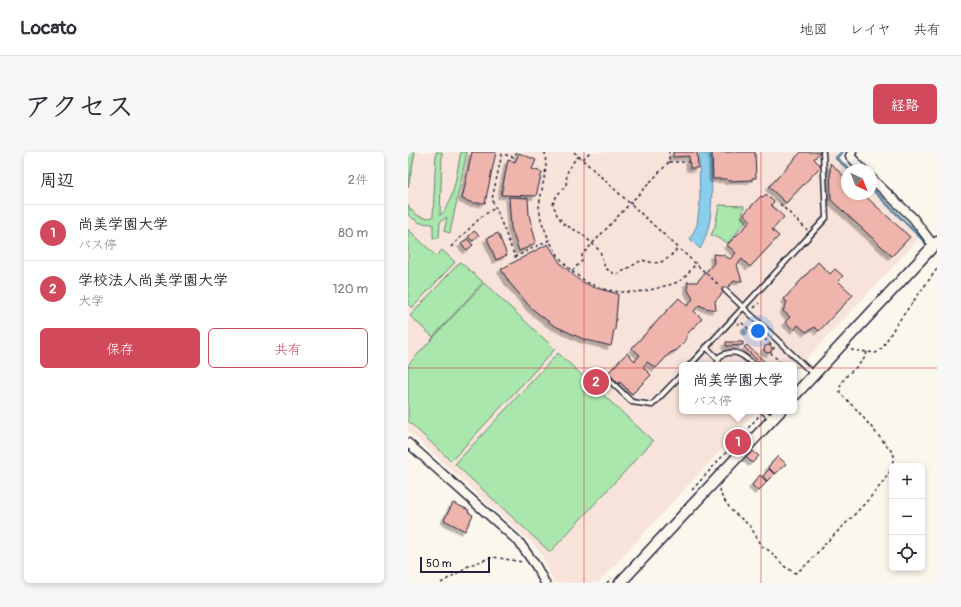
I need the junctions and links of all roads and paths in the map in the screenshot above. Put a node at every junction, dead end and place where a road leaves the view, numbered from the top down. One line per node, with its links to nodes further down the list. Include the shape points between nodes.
1 (500, 152): 9 (path)
2 (518, 152): 9 (path, via 514,157)
3 (545, 152): 20 (path, via 546,168 539,206 541,220)
4 (574, 152): 10 (path)
5 (590, 152): 11 (path)
6 (668, 152): 12 (path)
7 (822, 152): 19 (lane, via 826,218)
8 (852, 152): 14 (street, via 850,156)
9 (502, 154): 18 (path, via 492,198)
10 (579, 156): 11 (path); 21 (path, via 568,170 566,186 557,195 553,204 564,224 582,234)
11 (582, 159): 16 (path)
12 (669, 162): 13 (path); 16 (path)
13 (689, 162)
14 (856, 164)
15 (877, 184): 22 (street, via 913,218)
16 (630, 204): 21 (path); 24 (path)
17 (780, 204): 19 (path)
18 (496, 208): 20 (path, via 515,257); 23 (path, via 481,217)
19 (811, 234): 30 (lane)
20 (549, 240): 27 (path, via 559,258)
21 (592, 244): 24 (path, via 600,251 605,268 613,274 618,274 642,260 653,264 665,261); 27 (path, via 582,255 582,261)
22 (935, 244): 34 (street)
23 (451, 246)
24 (678, 248): 25 (path)
25 (696, 264): 27 (path, via 682,279 646,292 624,293 610,290); 28 (path)
26 (937, 269): 35 (path, via 896,324 882,348 876,353)
27 (572, 271)
28 (725, 290): 30 (lane)
29 (759, 303): 31 (path)
30 (743, 308): 33 (lane); 42 (lane)
31 (754, 308)
32 (733, 329): 40 (path, via 741,322 760,340 765,339 774,348 771,353)
33 (706, 347): 36 (lane); 37 (lane)
34 (839, 348): 35 (path); 42 (street)
35 (867, 352): 49 (path, via 861,363 843,380 839,389 893,453)
36 (718, 359): 38 (lane); 39 (lane, via 726,353 737,352)
37 (693, 362)
38 (718, 362)
39 (751, 362)
40 (780, 362)
41 (601, 372): 43 (lane, via 632,402 652,405)
42 (814, 375): 44 (street)
43 (679, 377)
44 (797, 393)
45 (767, 414): 47 (lane)
46 (777, 414): 47 (street)
47 (772, 419): 51 (street)
48 (408, 443): 52 (street, via 519,542)
49 (892, 463)
50 (889, 472): 51 (path, via 852,516 806,565 795,573 762,546 750,526 729,507 722,497 720,488)
51 (714, 482): 55 (street)
52 (536, 566): 53 (path, via 493,557 463,568); 54 (street)
53 (441, 583)
54 (545, 583)
55 (620, 583)

